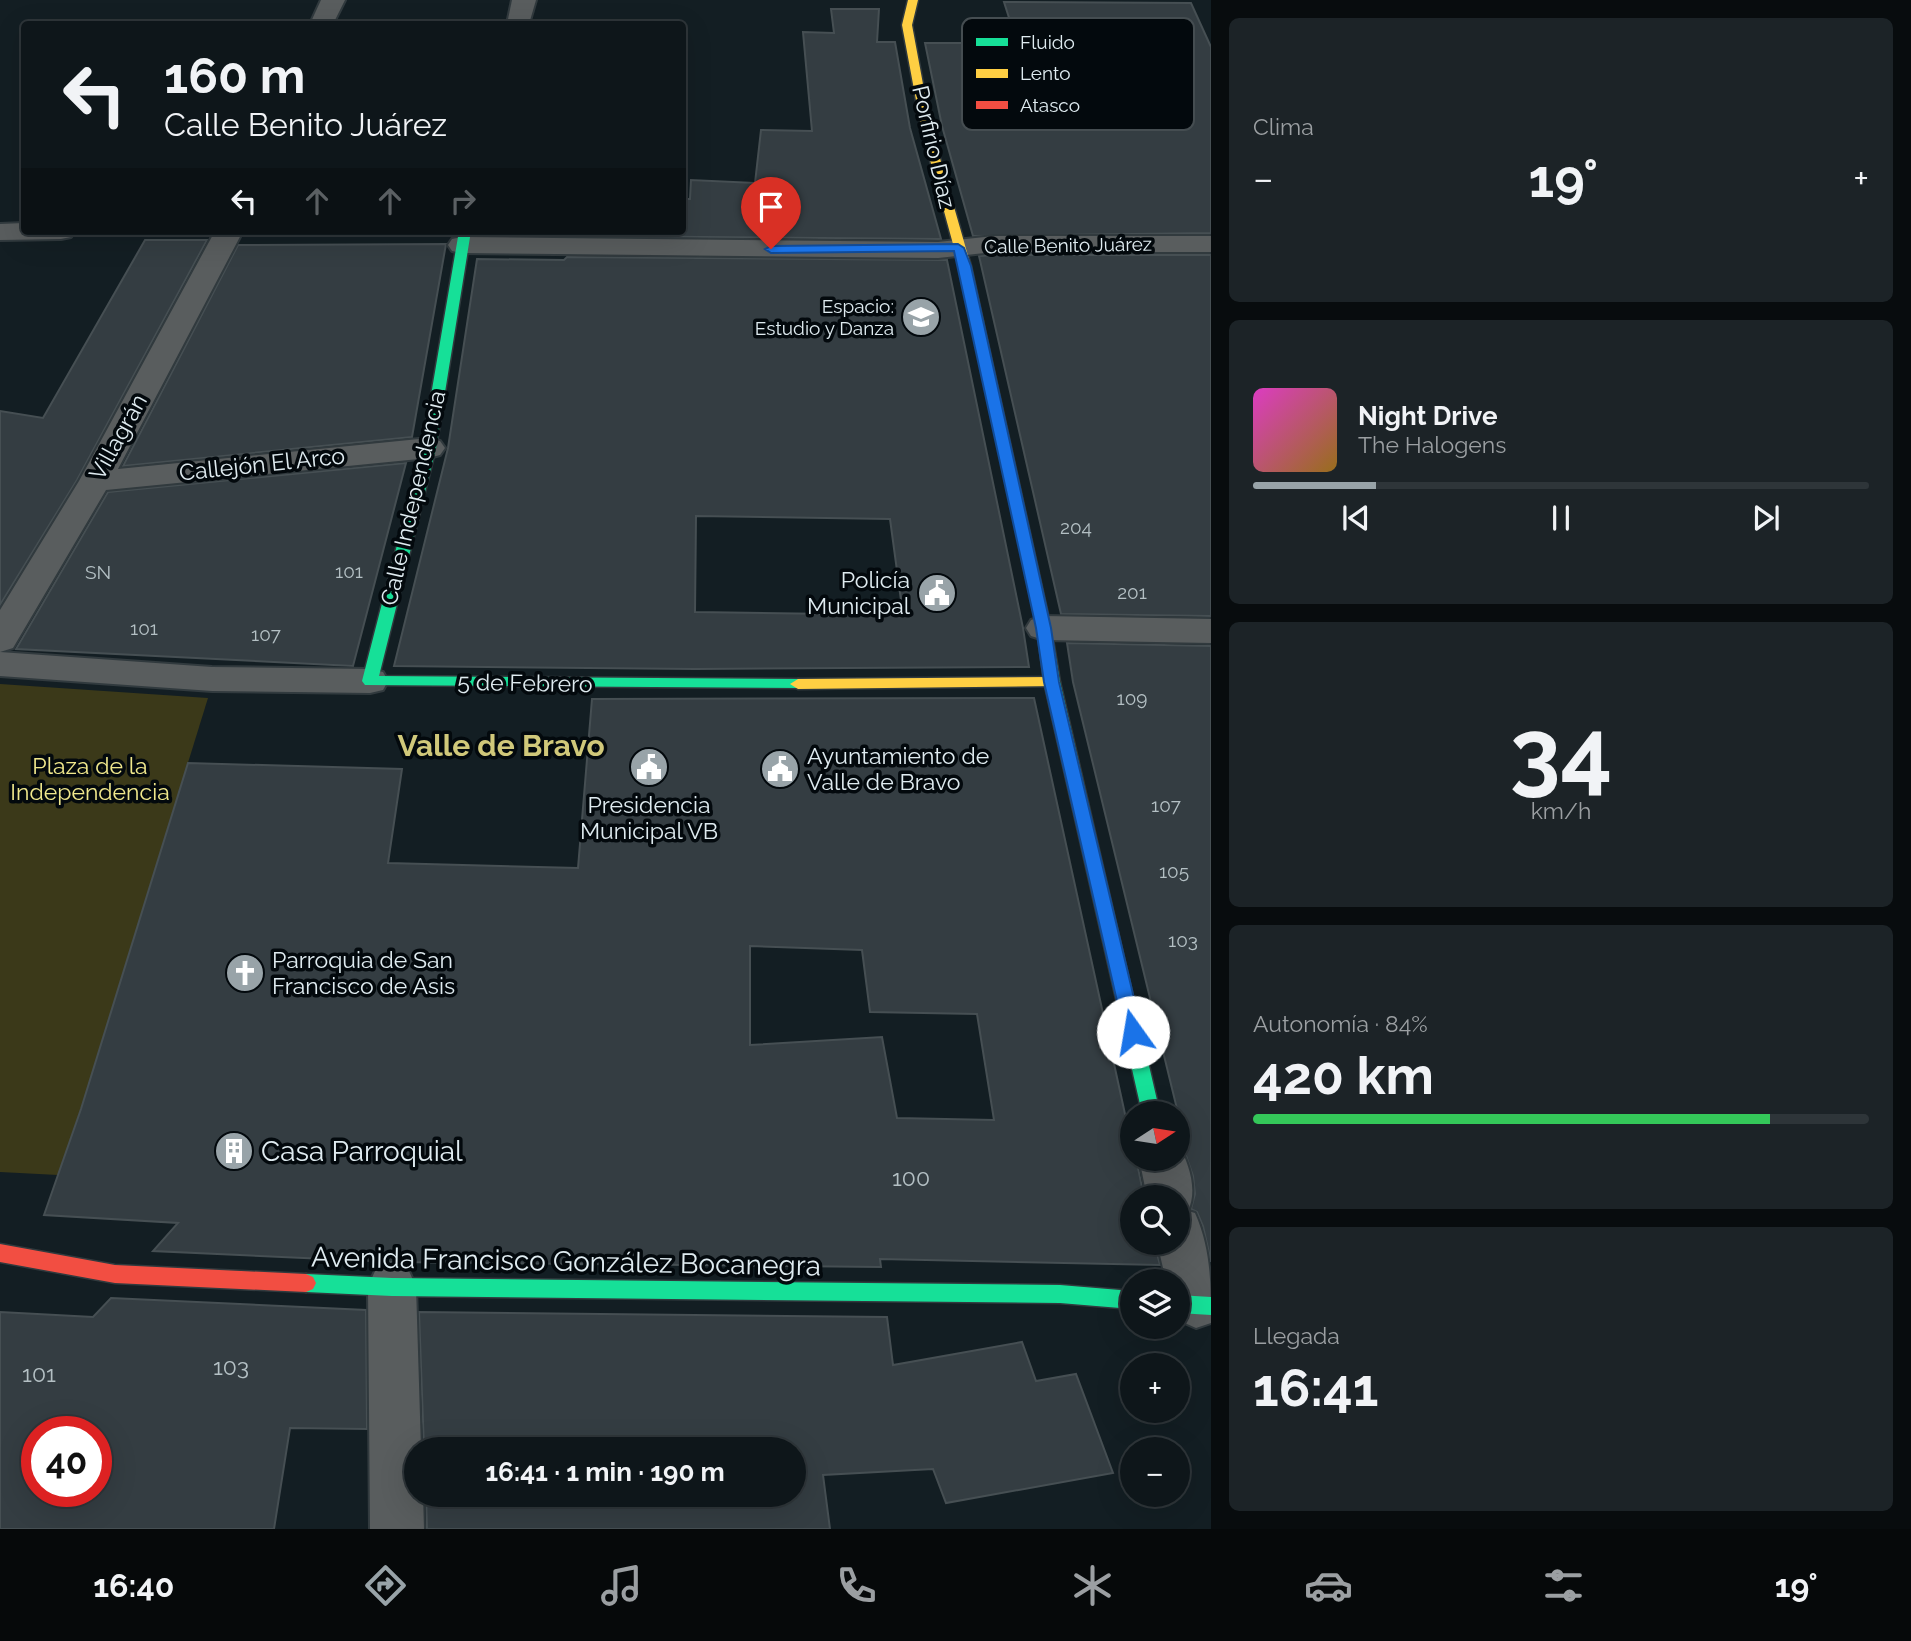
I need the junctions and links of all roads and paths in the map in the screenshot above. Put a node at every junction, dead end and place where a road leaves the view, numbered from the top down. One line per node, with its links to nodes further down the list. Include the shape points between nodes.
1 (333, 0): 4 (street)
2 (524, 0): 5 (street)
3 (913, 0): 11 (street, Porfirio Díaz, via 907,25 926,127)
4 (323, 21)
5 (519, 21)
6 (0, 232): 7 (street)
7 (21, 232)
8 (227, 235): 13 (street, Villagrán)
9 (464, 238): 11 (street, Calle Benito Juárez, via 687,249); 12 (street, Calle Independencia)
10 (1211, 244): 11 (street, Calle Benito Juárez)
11 (958, 248): 14 (street, Porfirio Díaz)
12 (429, 448): 13 (street, Callejón El Arco); 18 (street, Calle Independencia)
13 (95, 481): 16 (street, Villagrán)
14 (1044, 628): 15 (street); 19 (street, Porfirio Díaz)
15 (1211, 631)
16 (0, 640)
17 (0, 664): 18 (street, 5 de Febrero, via 212,679)
18 (370, 681): 19 (street, 5 de Febrero, via 695,685)
19 (1052, 682): 20 (street, Porfirio Díaz)
20 (1148, 1101)
21 (0, 1253): 23 (street, Avenida Francisco González Bocanegra, via 116,1274)
22 (1184, 1255): 25 (street)
23 (392, 1287): 24 (street, Avenida Francisco González Bocanegra, via 1060,1294); 26 (street)
24 (1120, 1299)
25 (1195, 1305)
26 (397, 1529)

